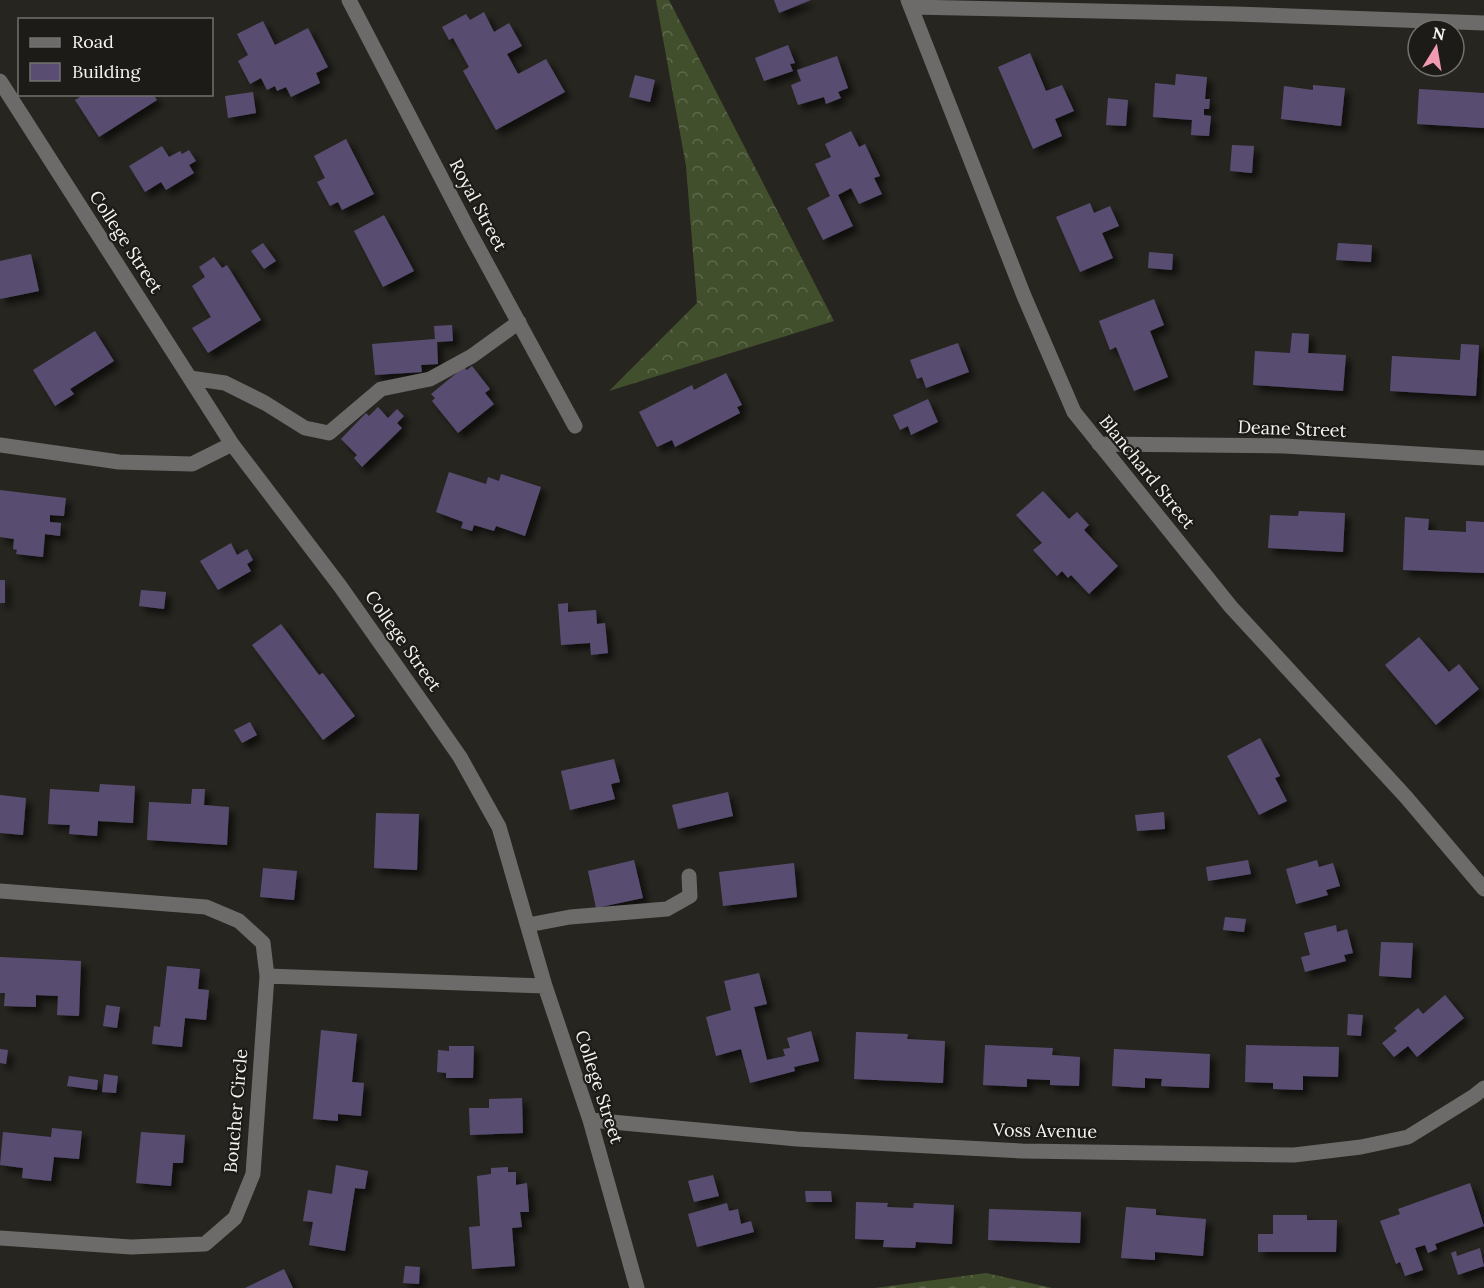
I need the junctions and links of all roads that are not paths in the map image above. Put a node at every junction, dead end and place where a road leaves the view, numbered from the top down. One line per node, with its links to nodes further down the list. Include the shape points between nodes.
1 (349, 0): 5 (street, Royal Street)
2 (909, 4): 3 (street); 9 (street, Blanchard Street, via 1074,412)
3 (1484, 23)
4 (0, 81): 6 (street, College Street)
5 (519, 322): 6 (street, via 472,356 430,379 381,389 329,433 305,428 225,383); 7 (street, Royal Street)
6 (190, 378): 8 (street, College Street)
7 (575, 426)
8 (232, 444): 10 (street, via 192,464 119,462); 15 (street, College Street, via 340,586 460,757 499,827)
9 (1099, 444): 11 (street, Deane Street, via 1285,446); 13 (street, Blanchard Street, via 1231,607 1406,797)
10 (0, 445)
11 (1484, 458)
12 (689, 876): 15 (street, via 690,896 667,909 570,917)
13 (1484, 889)
14 (0, 891): 16 (street, Boucher Circle, via 206,907 239,921 263,943)
15 (528, 925): 17 (street, College Street)
16 (267, 976): 17 (street); 20 (street, Boucher Circle, via 253,1174 235,1218 205,1244 131,1247)
17 (545, 986): 19 (street, College Street)
18 (1484, 1088): 19 (street, Voss Avenue, via 1408,1137 1294,1155 1022,1151 797,1139)
19 (590, 1120): 21 (street, College Street)
20 (0, 1238)
21 (638, 1288)

